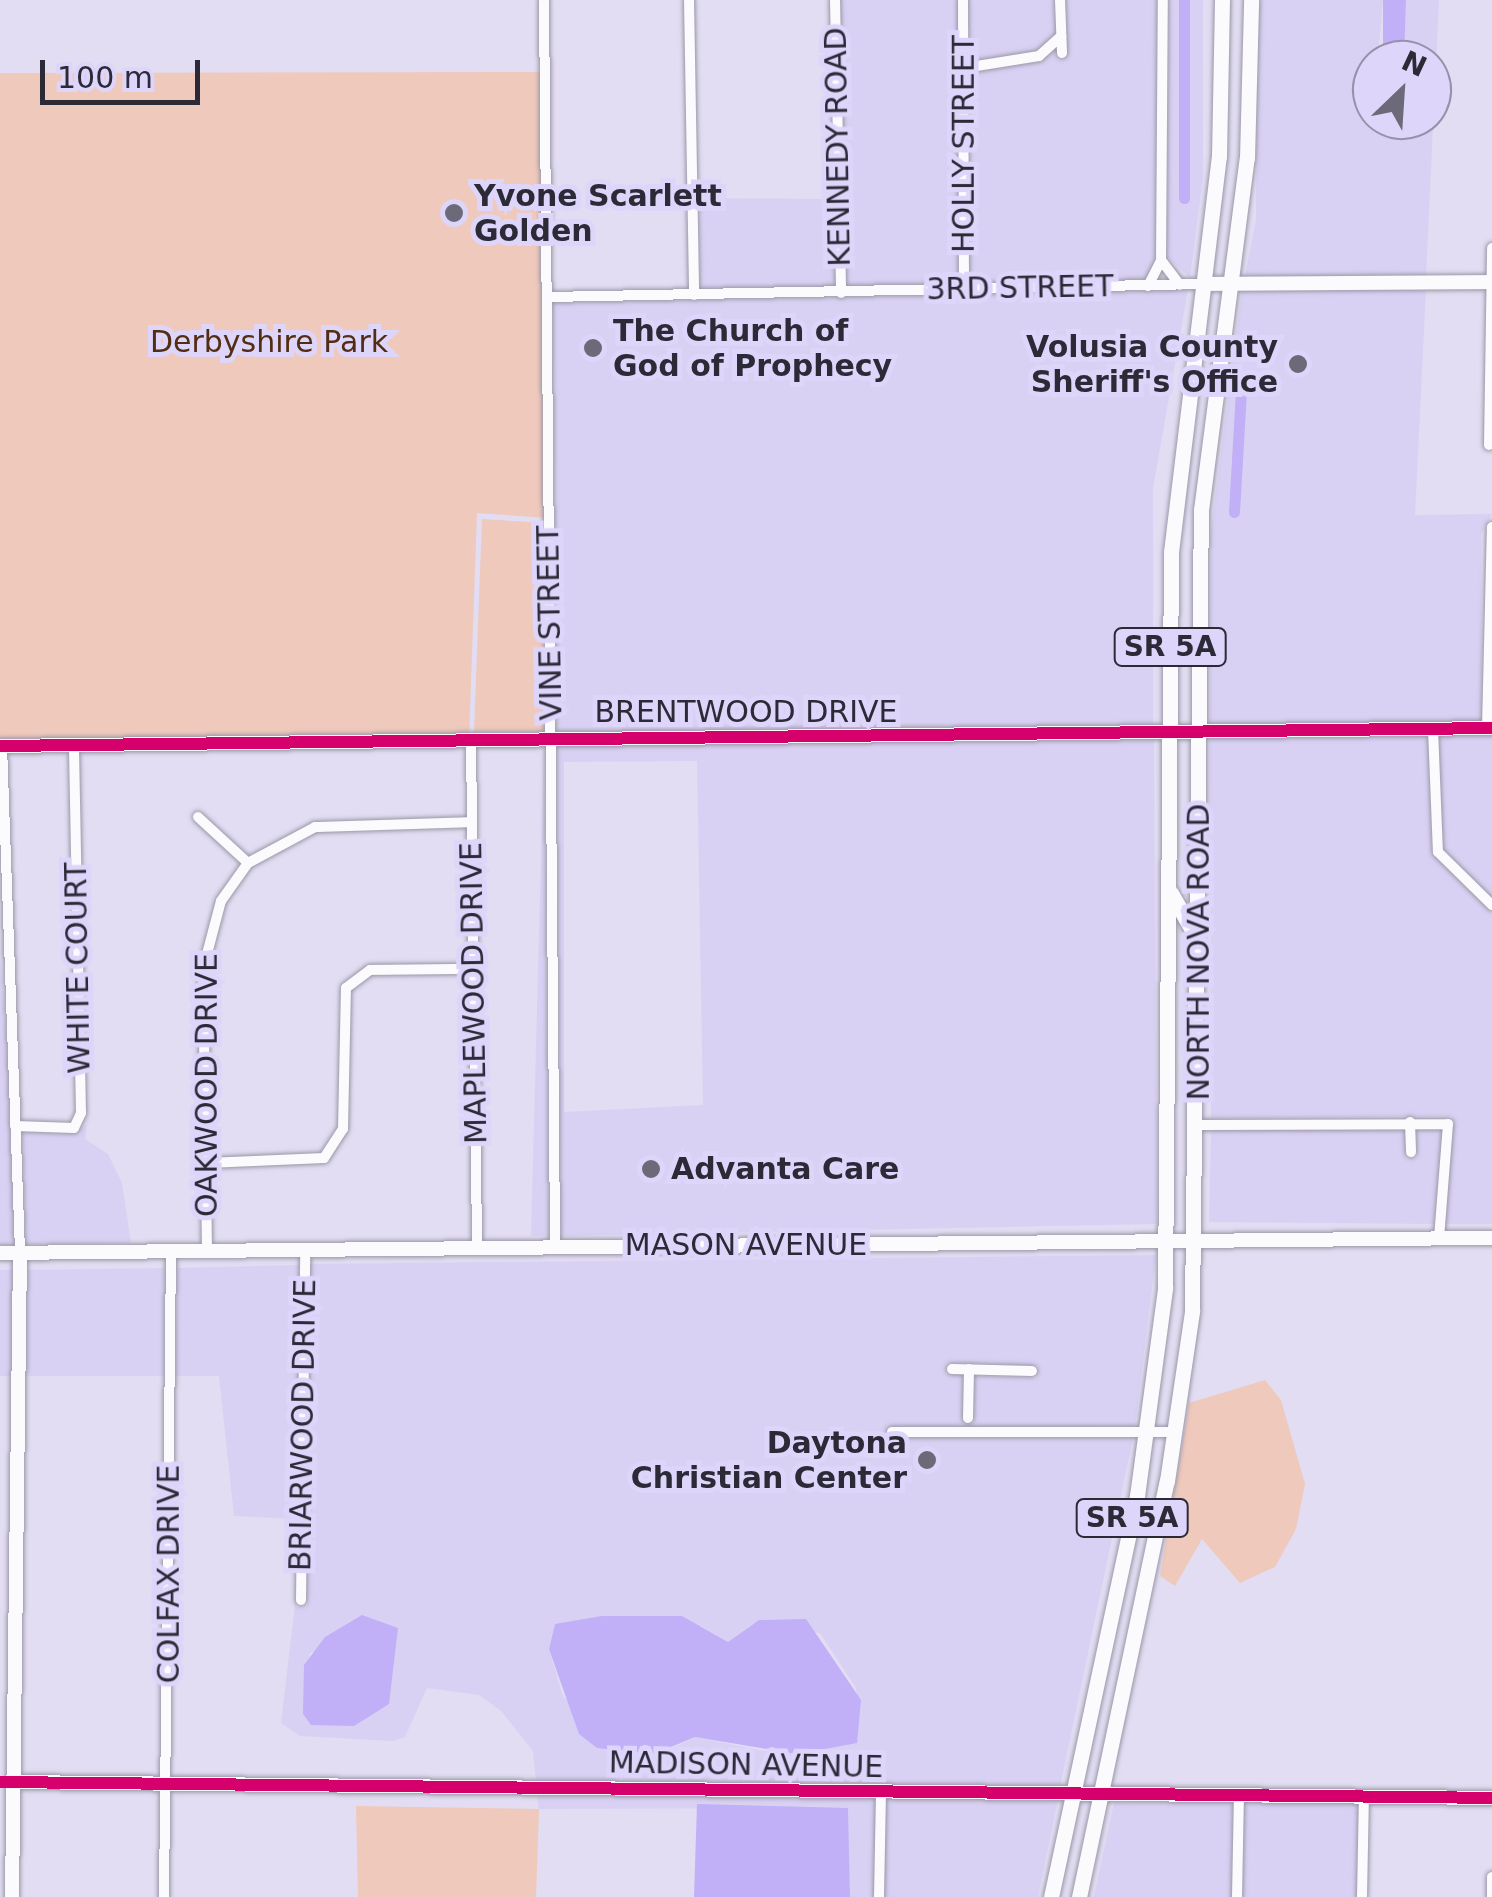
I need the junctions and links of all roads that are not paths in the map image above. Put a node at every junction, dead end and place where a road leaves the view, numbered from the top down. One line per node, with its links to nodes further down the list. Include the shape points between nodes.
1 (544, 0): 22 (street, VINE STREET)
2 (689, 0): 21 (street)
3 (835, 0): 20 (street, KENNEDY ROAD)
4 (963, 0): 11 (street, HOLLY STREET)
5 (1060, 0): 9 (street)
6 (1163, 0): 13 (street)
7 (1222, 0): 17 (main road, NORTH NOVA ROAD / SR 5A, via 1220,137)
8 (1250, 0): 14 (main road, NORTH NOVA ROAD / SR 5A, via 1248,158)
9 (1061, 36): 10 (street); 11 (street, via 1039,56)
10 (1062, 53)
11 (964, 68): 19 (street, HOLLY STREET)
12 (1492, 248): 15 (street)
13 (1162, 260): 16 (street); 18 (street)
14 (1232, 282): 15 (street, 3RD STREET); 17 (street, 3RD STREET); 28 (main road, NORTH NOVA ROAD / SR 5A, via 1203,478)
15 (1490, 282): 23 (street)
16 (1180, 284): 17 (street, 3RD STREET); 18 (street, 3RD STREET)
17 (1203, 284): 27 (main road, NORTH NOVA ROAD / SR 5A, via 1176,473)
18 (1148, 286): 19 (street, 3RD STREET)
19 (964, 288): 20 (street, 3RD STREET)
20 (841, 293): 21 (street, 3RD STREET)
21 (694, 295): 22 (street, 3RD STREET)
22 (548, 297): 29 (street, VINE STREET)
23 (1488, 445)
24 (1492, 527): 25 (street)
25 (1490, 728): 26 (street, BRENTWOOD DRIVE)
26 (1433, 729): 28 (street, BRENTWOOD DRIVE); 37 (street, via 1438,852)
27 (1171, 732): 28 (street, BRENTWOOD DRIVE); 29 (street, BRENTWOOD DRIVE); 36 (main road, NORTH NOVA ROAD / SR 5A)
28 (1198, 732): 38 (main road, NORTH NOVA ROAD / SR 5A)
29 (552, 738): 30 (street, BRENTWOOD DRIVE); 49 (street, VINE STREET)
30 (471, 739): 31 (street, BRENTWOOD DRIVE); 34 (street, MAPLEWOOD DRIVE)
31 (74, 745): 32 (street, BRENTWOOD DRIVE); 42 (street, WHITE COURT, via 81,1113 74,1128)
32 (1, 746): 42 (street)
33 (198, 817): 35 (street)
34 (471, 822): 35 (street, via 315,827); 39 (street, MAPLEWOOD DRIVE)
35 (248, 864): 44 (street, OAKWOOD DRIVE, via 205,945)
36 (1171, 892): 38 (main road); 46 (main road, NORTH NOVA ROAD / SR 5A)
37 (1492, 905)
38 (1199, 943): 41 (main road, NORTH NOVA ROAD / SR 5A)
39 (473, 969): 44 (street, via 370,970 346,988 343,1129 324,1158); 50 (street, MAPLEWOOD DRIVE)
40 (1410, 1122): 41 (street); 43 (street); 48 (street, via 1448,1124)
41 (1200, 1124): 47 (main road, NORTH NOVA ROAD / SR 5A)
42 (15, 1126): 54 (street)
43 (1411, 1152)
44 (206, 1163): 52 (street, OAKWOOD DRIVE)
45 (1492, 1238): 48 (street, MASON AVENUE)
46 (1168, 1239): 47 (street, MASON AVENUE); 49 (street, MASON AVENUE); 61 (main road, NORTH NOVA ROAD / SR 5A)
47 (1196, 1239): 48 (street, MASON AVENUE); 62 (main road, NORTH NOVA ROAD / SR 5A)
48 (1439, 1239)
49 (555, 1246): 50 (street, MASON AVENUE)
50 (478, 1247): 51 (street, MASON AVENUE)
51 (305, 1249): 52 (street, MASON AVENUE); 63 (street, BRIARWOOD DRIVE)
52 (207, 1250): 53 (street, MASON AVENUE)
53 (171, 1251): 54 (street, MASON AVENUE); 67 (street, COLFAX DRIVE)
54 (20, 1252): 55 (street, MASON AVENUE); 66 (street)
55 (0, 1253)
56 (952, 1369): 57 (street)
57 (968, 1369): 58 (street); 59 (street)
58 (1032, 1372)
59 (968, 1418)
60 (892, 1432): 61 (street)
61 (1147, 1432): 62 (street); 64 (main road, NORTH NOVA ROAD / SR 5A)
62 (1176, 1432): 65 (main road, NORTH NOVA ROAD / SR 5A)
63 (301, 1600)
64 (1113, 1608): 65 (street); 69 (main road, NORTH NOVA ROAD / SR 5A)
65 (1139, 1613): 70 (main road, NORTH NOVA ROAD / SR 5A)
66 (7, 1782): 67 (street, MADISON AVENUE); 75 (street)
67 (168, 1784): 68 (street, MADISON AVENUE); 76 (street, COLFAX DRIVE)
68 (881, 1792): 69 (street, MADISON AVENUE); 77 (street)
69 (1074, 1793): 70 (street, MADISON AVENUE); 78 (main road, NORTH NOVA ROAD / SR 5A)
70 (1101, 1794): 71 (street, MADISON AVENUE); 79 (main road, NORTH NOVA ROAD / SR 5A)
71 (1238, 1796): 72 (street, MADISON AVENUE); 80 (street)
72 (1364, 1797): 73 (street, MADISON AVENUE); 81 (street)
73 (1492, 1798)
74 (1492, 1877): 82 (street)
75 (12, 1897)
76 (164, 1897)
77 (879, 1897)
78 (1052, 1897)
79 (1079, 1897)
80 (1237, 1897)
81 (1362, 1897)
82 (1492, 1897)

